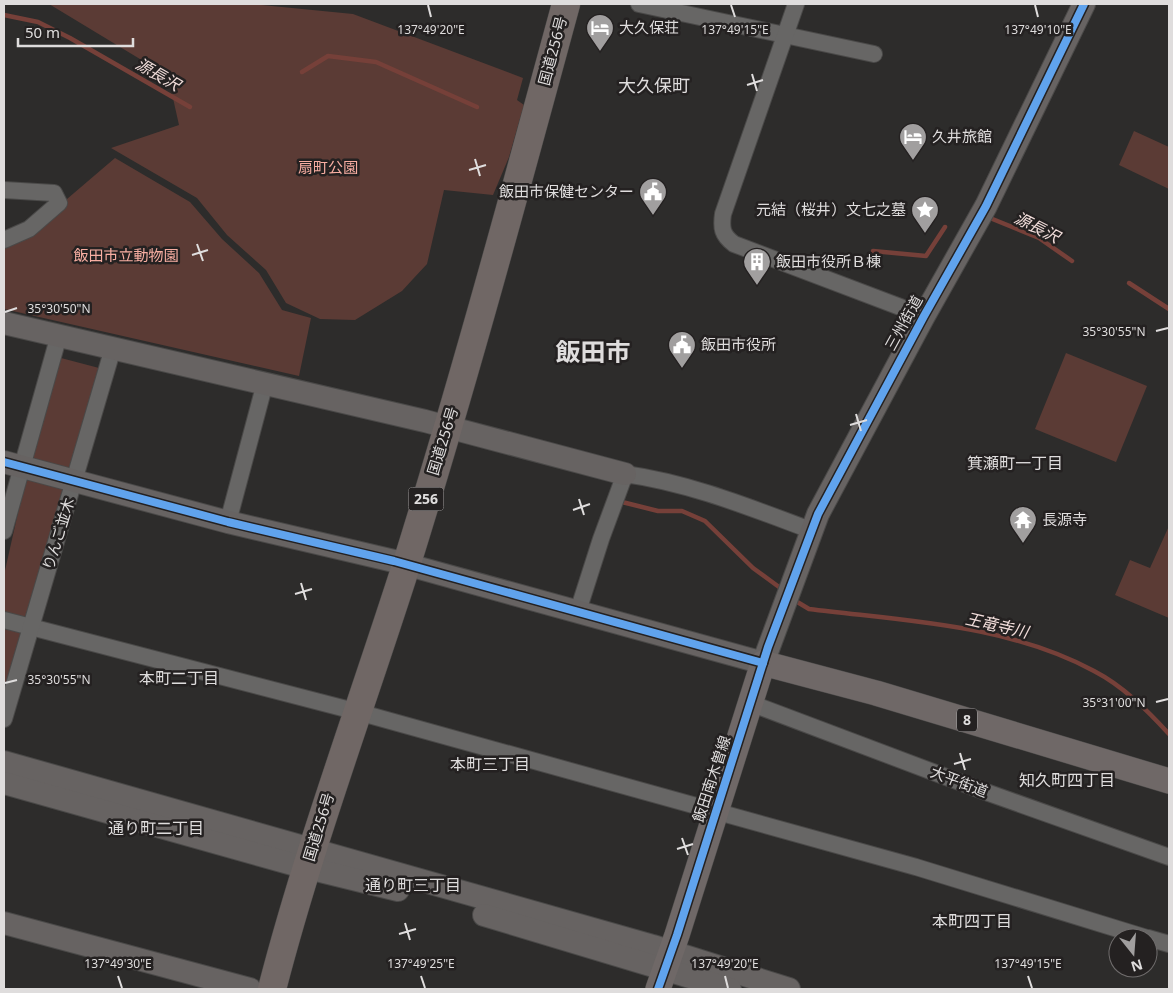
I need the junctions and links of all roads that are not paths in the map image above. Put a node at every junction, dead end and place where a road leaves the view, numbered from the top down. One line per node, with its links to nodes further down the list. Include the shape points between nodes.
1 (566, 4): 14 (highway, 国道256号 / 256)
2 (639, 4): 5 (street)
3 (796, 4): 5 (street)
4 (1084, 4): 9 (street, 三州街道, via 986,206)
5 (785, 36): 6 (street); 9 (street, via 723,214 721,227 726,238 734,244)
6 (874, 54)
7 (4, 190): 8 (street, via 54,193 58,203 29,229)
8 (4, 240)
9 (924, 316): 20 (street, 三州街道, via 818,514)
10 (4, 323): 11 (street)
11 (59, 335): 12 (street); 15 (street)
12 (113, 348): 13 (street); 17 (street, りんご並木)
13 (265, 383): 14 (street); 18 (street)
14 (448, 427): 16 (street); 21 (highway, 国道256号 / 256)
15 (13, 465): 17 (street); 19 (street)
16 (625, 474): 20 (street, via 654,478 707,493); 22 (street)
17 (75, 481): 18 (street); 24 (street, りんご並木)
18 (228, 522): 21 (street)
19 (4, 531)
20 (813, 531): 25 (street, 三州街道)
21 (406, 564): 22 (street); 27 (highway, 国道256号 / 256)
22 (578, 611): 25 (street)
23 (4, 620): 24 (street)
24 (32, 628): 27 (street); 28 (street, りんご並木)
25 (763, 663): 26 (main road, 飯田南木曽線); 30 (main road, 8, via 876,693)
26 (750, 703): 32 (main road, 飯田南木曽線); 33 (street, 大平街道)
27 (358, 712): 32 (street); 34 (highway, 国道256号 / 256)
28 (4, 719)
29 (4, 762): 34 (street)
30 (1169, 782)
31 (4, 783): 34 (street)
32 (716, 812): 36 (street, via 916,867); 37 (main road, 飯田南木曽線)
33 (1169, 857)
34 (309, 859): 37 (street); 39 (highway, 国道256号 / 256)
35 (4, 923): 38 (street)
36 (1115, 928)
37 (665, 970): 40 (street); 41 (street)
38 (250, 989)
39 (272, 989)
40 (730, 989)
41 (789, 989)

